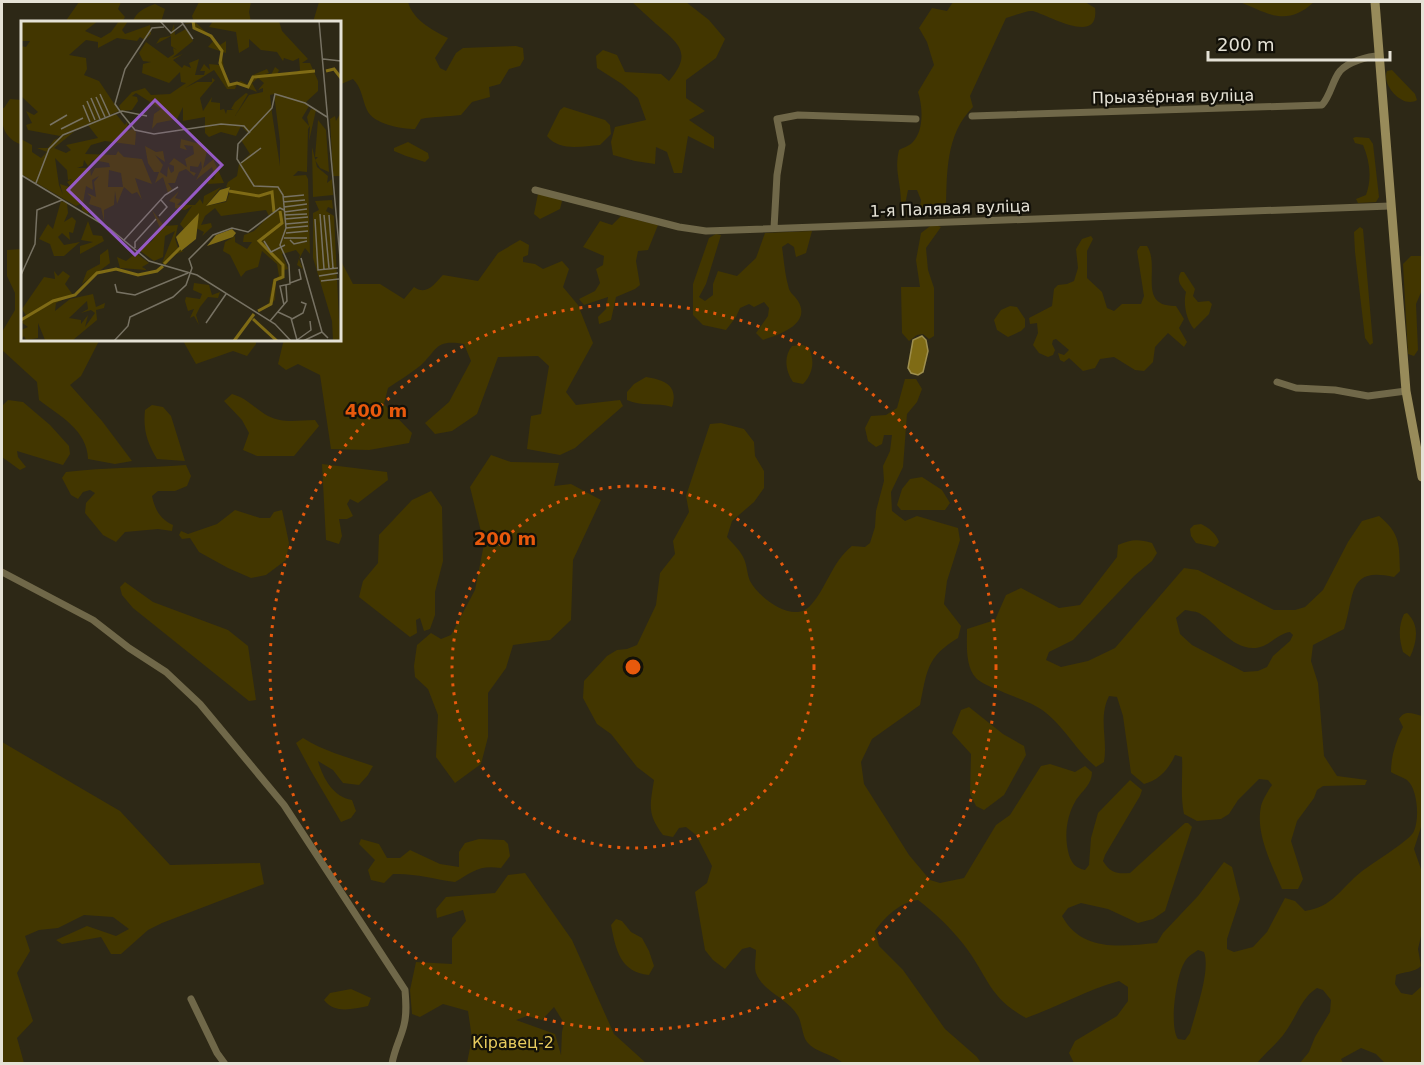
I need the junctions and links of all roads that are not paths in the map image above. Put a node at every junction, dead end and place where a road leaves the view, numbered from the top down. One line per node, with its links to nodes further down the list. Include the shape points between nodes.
1 (1375, 2): 2 (main road)
2 (1379, 56): 3 (street, Прыазёрная вуліца, via 1369,56 1340,71 1322,105); 6 (main road)
3 (972, 116)
4 (916, 119): 7 (street, via 798,115 777,119 782,145)
5 (535, 190): 7 (street, 1-я Палявая вуліца, via 679,227 706,231)
6 (1390, 206): 7 (street, 1-я Палявая вуліца); 9 (main road)
7 (774, 228)
8 (1277, 382): 9 (street, via 1296,388 1368,396)
9 (1406, 391): 10 (main road)
10 (1422, 477)
11 (2, 572): 14 (street, via 93,620 166,672 200,704 284,805 405,990 404,1025)
12 (191, 999): 13 (street)
13 (225, 1064)
14 (392, 1064)

